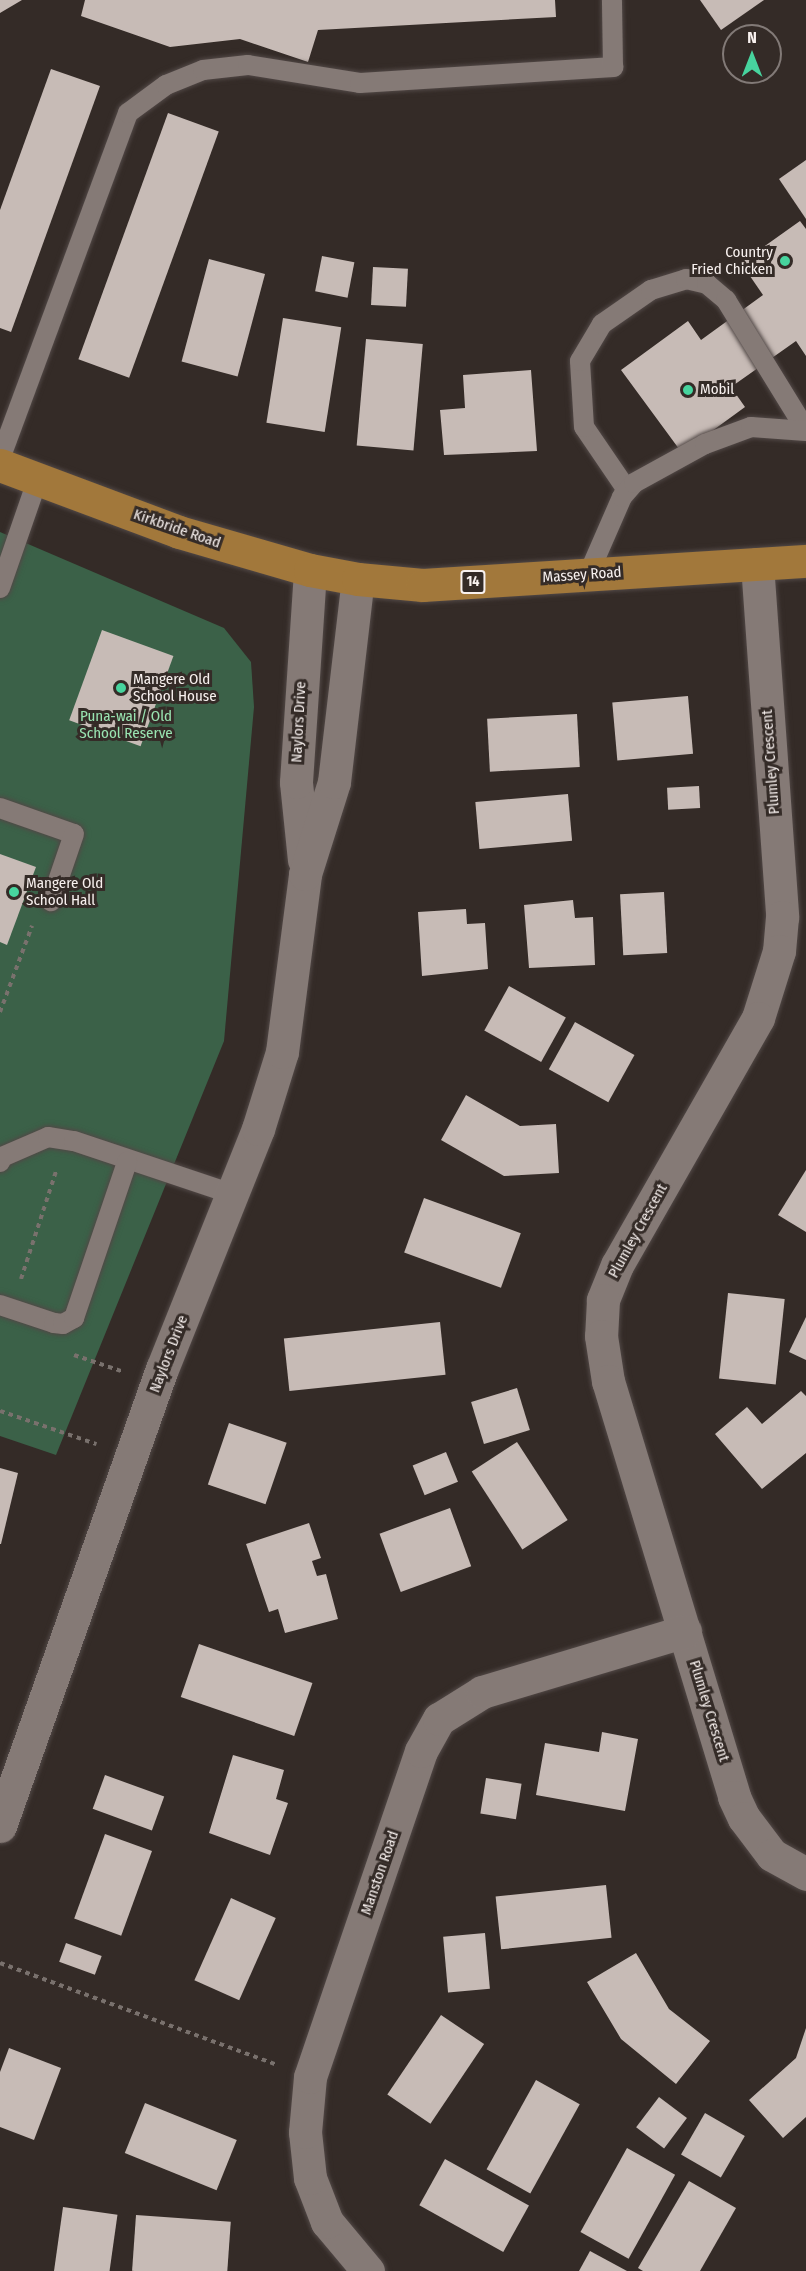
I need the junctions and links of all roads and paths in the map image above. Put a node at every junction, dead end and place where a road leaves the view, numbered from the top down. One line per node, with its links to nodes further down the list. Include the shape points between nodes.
1 (612, 0): 3 (lane, via 613,67 360,83 248,65 203,70 166,85 128,113)
2 (806, 430): 6 (lane, via 752,427 705,444); 6 (lane, via 726,300 707,284 686,279 651,290 602,324 580,361 584,427)
3 (0, 459)
4 (0, 465): 5 (main road, Kirkbride Road / 14)
5 (38, 478): 9 (main road, Kirkbride Road / 14, via 178,532); 12 (lane)
6 (627, 489): 10 (lane)
7 (806, 561): 8 (main road, Massey Road / 14)
8 (757, 564): 10 (main road, Massey Road / 14); 25 (street, Plumley Crescent, via 782,917 779,951 758,1018 617,1264 603,1300 601,1321 608,1381)
9 (310, 570): 11 (main road, Kirkbride Road / 14); 14 (street, Naylors Drive, via 296,782)
10 (588, 574): 11 (main road, Massey Road / 14, via 423,585)
11 (358, 579): 14 (street, Naylors Drive, via 334,782)
12 (0, 588)
13 (0, 808): 15 (lane, via 75,834)
14 (305, 874): 19 (street, Naylors Drive, via 282,1052)
15 (51, 901): 16 (path, via 39,906)
16 (0, 1012)
17 (6, 1157): 18 (lane, via 48,1137 75,1141); 20 (path, via 58,1172)
18 (127, 1162): 19 (lane); 20 (lane, via 74,1318 63,1324 54,1323)
19 (232, 1194): 22 (street, Naylors Drive)
20 (5, 1307)
21 (70, 1353): 22 (path)
22 (157, 1384): 24 (street, Naylors Drive)
23 (0, 1411): 24 (path)
24 (132, 1457): 26 (street, Naylors Drive)
25 (685, 1631): 27 (street, Plumley Crescent, via 744,1818 772,1855); 29 (street, Manston Road, via 509,1682 467,1699 439,1719 421,1750)
26 (0, 1826)
27 (806, 1874)
28 (0, 1963): 29 (path)
29 (310, 2077): 30 (street, Manston Road, via 305,2132 310,2178 327,2222)
30 (368, 2271)

